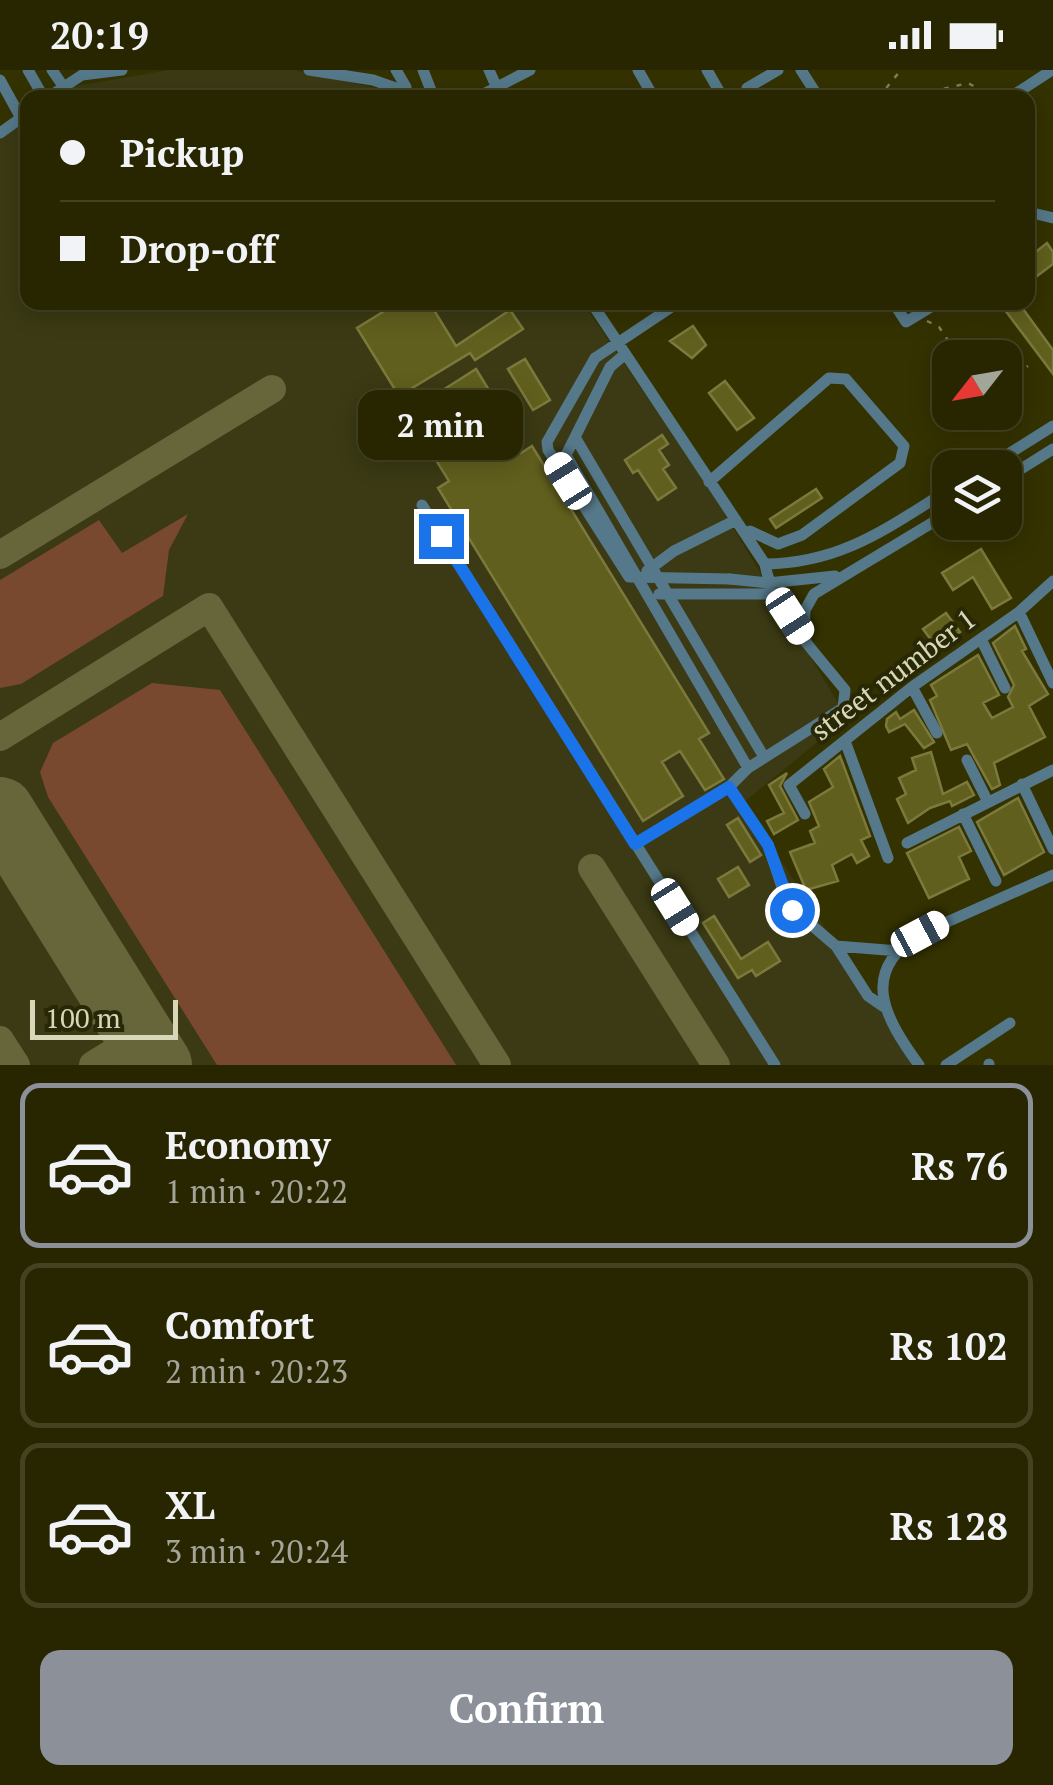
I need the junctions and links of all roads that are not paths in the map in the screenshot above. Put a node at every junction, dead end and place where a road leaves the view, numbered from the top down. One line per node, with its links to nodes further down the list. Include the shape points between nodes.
1 (52, 70): 14 (street)
2 (122, 70): 8 (street)
3 (309, 70): 10 (street)
4 (396, 70): 15 (street)
5 (489, 70): 16 (street)
6 (530, 70): 16 (street)
7 (778, 70): 17 (street)
8 (94, 71): 11 (street)
9 (1047, 71): 21 (street)
10 (332, 72): 12 (street)
11 (74, 74): 14 (street)
12 (372, 75): 15 (street)
13 (0, 80): 22 (street)
14 (63, 86): 18 (street)
15 (406, 88): 19 (street)
16 (497, 88): 20 (street)
17 (746, 88)
18 (57, 90)
19 (410, 90)
20 (493, 90)
21 (1020, 90)
22 (20, 110)
23 (596, 310): 27 (street)
24 (665, 310): 27 (street)
25 (898, 310): 26 (street, via 906,322)
26 (926, 310)
27 (616, 341): 28 (street); 48 (street, bridge, via 594,358 548,450 629,577 730,579)
28 (624, 355): 30 (street, via 610,368); 34 (street)
29 (1053, 426): 32 (street)
30 (574, 437): 44 (street); 60 (street, via 566,455)
31 (1053, 449): 33 (street)
32 (1015, 450)
33 (1022, 468)
34 (709, 482): 38 (street); 41 (street, via 829,378 846,378 904,446 900,463 802,535 778,544)
35 (932, 501): 37 (street)
36 (422, 505): 68 (street)
37 (914, 512): 40 (street); 42 (street)
38 (736, 520): 41 (street); 44 (street)
39 (932, 523): 40 (street)
40 (924, 528): 45 (street)
41 (745, 532): 43 (street)
42 (847, 550): 43 (street, via 817,561); 45 (street)
43 (765, 564): 48 (street)
44 (650, 566): 49 (street, via 651,588)
45 (856, 566): 46 (street)
46 (839, 576): 48 (street); 51 (street, via 807,603)
47 (1053, 581): 50 (street, street number 1)
48 (772, 589): 49 (street); 51 (street)
49 (664, 594): 58 (street)
50 (1019, 612): 52 (street, street number 1); 53 (street)
51 (804, 638): 58 (street, via 845,690 846,704)
52 (981, 638): 54 (street, street number 1); 55 (street)
53 (1053, 684)
54 (912, 687): 56 (street); 57 (street, street number 1)
55 (1005, 688)
56 (936, 733)
57 (845, 740): 65 (street, street number 1, via 789,784); 70 (street)
58 (764, 757): 60 (street)
59 (967, 760): 64 (street)
60 (748, 768): 63 (street)
61 (1053, 770): 62 (street)
62 (1022, 784): 64 (street); 69 (street)
63 (729, 787): 68 (street); 73 (street, via 768,845 788,905)
64 (986, 800): 66 (street)
65 (805, 814)
66 (963, 814): 67 (street); 72 (street)
67 (907, 843)
68 (635, 844): 77 (street)
69 (1053, 849)
70 (888, 858)
71 (1053, 875): 74 (street, via 941,923)
72 (996, 881)
73 (836, 946): 74 (street); 75 (street, via 868,996)
74 (898, 951): 75 (street, via 882,986)
75 (884, 1006): 78 (street)
76 (1010, 1023): 79 (street)
77 (775, 1065)
78 (919, 1065)
79 (946, 1065)

